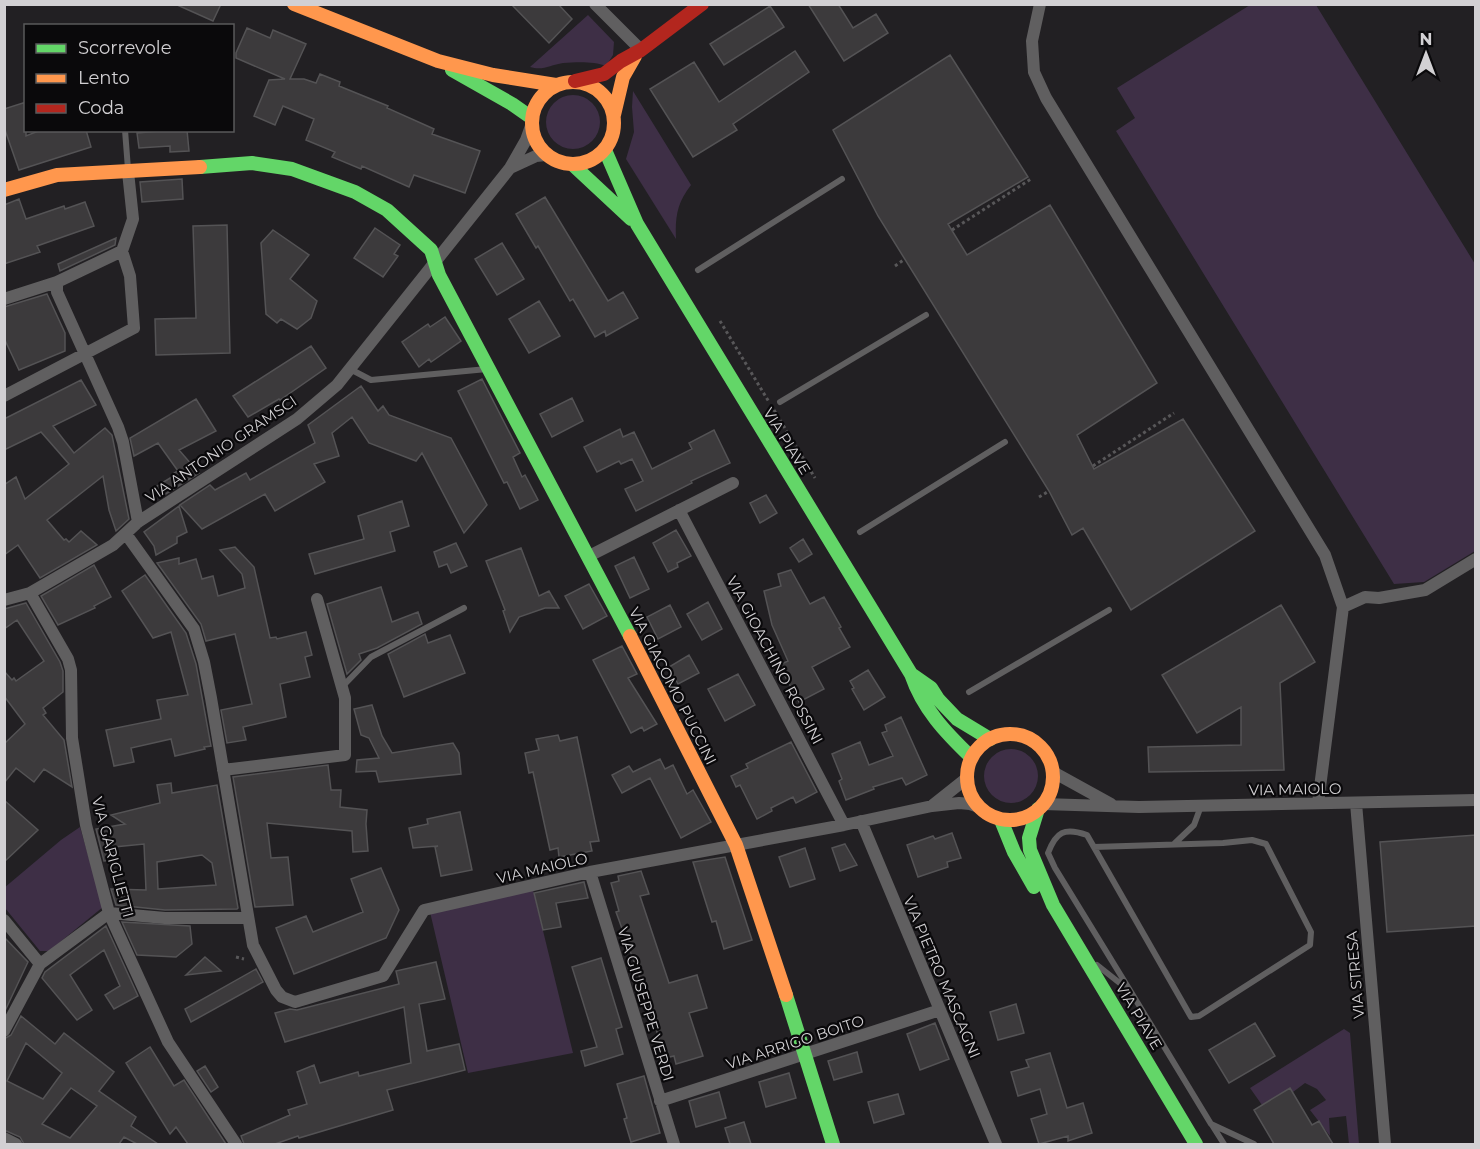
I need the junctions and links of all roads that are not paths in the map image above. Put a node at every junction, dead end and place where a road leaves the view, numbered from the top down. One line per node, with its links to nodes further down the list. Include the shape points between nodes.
1 (294, 4): 6 (main road)
2 (595, 4): 5 (street)
3 (702, 4): 5 (main road)
4 (1040, 4): 43 (street, via 1032,41 1034,72 1046,98 1325,555)
5 (641, 50): 7 (main road, via 604,74); 9 (main road, via 626,66)
6 (438, 61): 8 (main road); 10 (main road, via 512,104)
7 (571, 81): 8 (main road); 9 (main road, via 594,87 603,94)
8 (556, 85): 10 (main road, via 542,95)
9 (614, 115): 12 (main road, via 613,133)
10 (531, 122): 13 (main road, via 534,137); 15 (street, VIA ANTONIO GRAMSCI)
11 (125, 132): 16 (lane)
12 (605, 150): 14 (main road, via 596,158); 19 (main road, VIA PIAVE)
13 (546, 155): 14 (main road); 15 (street, VIA ANTONIO GRAMSCI)
14 (572, 164): 19 (main road, VIA PIAVE)
15 (510, 168): 21 (street, VIA ANTONIO GRAMSCI)
16 (128, 172): 18 (main road, VIA GIACOMO PUCCINI, via 57,176); 20 (street, via 133,219); 21 (main road, VIA GIACOMO PUCCINI, via 252,162 292,169 355,192 387,210 431,250)
17 (842, 179): 22 (lane)
18 (4, 190)
19 (637, 224): 45 (main road, VIA PIAVE)
20 (122, 251): 23 (street); 26 (street, via 130,276 134,328)
21 (435, 262): 27 (street, VIA ANTONIO GRAMSCI); 28 (main road, VIA GIACOMO PUCCINI)
22 (698, 270)
23 (57, 282): 24 (street); 26 (street, via 57,292)
24 (4, 299)
25 (926, 315): 30 (lane)
26 (84, 354): 29 (street); 34 (street, via 123,442)
27 (350, 369): 28 (lane, via 371,380); 34 (street, VIA ANTONIO GRAMSCI, via 297,419)
28 (487, 369): 37 (main road, VIA GIACOMO PUCCINI)
29 (4, 396)
30 (780, 402)
31 (1005, 442): 35 (lane)
32 (733, 483): 33 (street)
33 (679, 510): 37 (street); 63 (street, VIA GIOACHINO ROSSINI)
34 (138, 522): 36 (street, VIA ANTONIO GRAMSCI)
35 (860, 532)
36 (126, 534): 39 (street, VIA ANTONIO GRAMSCI); 50 (street, VIA MAIOLO, via 194,629 204,662)
37 (588, 556): 64 (main road, VIA GIACOMO PUCCINI)
38 (1476, 559): 43 (street, via 1425,590 1365,597)
39 (30, 593): 41 (street, VIA ANTONIO GRAMSCI); 69 (street, VIA GARIGLIETTI, via 71,670 72,738 82,804)
40 (316, 599): 46 (street)
41 (4, 600)
42 (464, 608): 46 (lane, via 371,657)
43 (1343, 608): 54 (street)
44 (1109, 610): 47 (lane)
45 (911, 674): 48 (main road, VIA PIAVE, via 931,688 957,719); 49 (main road, VIA PIAVE, via 926,710)
46 (341, 687): 50 (street, via 345,698 345,755)
47 (969, 692)
48 (990, 738): 49 (main road); 51 (main road, via 1005,734 1031,739 1045,752)
49 (971, 757): 52 (main road)
50 (223, 770): 70 (street, VIA MAIOLO)
51 (1053, 772): 57 (street, VIA MAIOLO); 60 (main road, via 1052,786)
52 (967, 778): 56 (street, VIA MAIOLO); 59 (main road, via 971,797)
53 (1476, 800): 55 (street, VIA MAIOLO)
54 (1318, 803): 55 (street, VIA MAIOLO); 58 (street, VIA MAIOLO)
55 (1356, 803): 89 (street, VIA STRESA)
56 (932, 806): 59 (street, VIA MAIOLO, via 959,803); 62 (street, VIA MAIOLO)
57 (1114, 806): 58 (street, VIA MAIOLO); 60 (street, VIA MAIOLO)
58 (1201, 806): 65 (lane, via 1194,825)
59 (979, 807): 61 (main road)
60 (1041, 807): 61 (main road, via 1027,817); 68 (main road, VIA PIAVE, via 1032,825 1030,850)
61 (1001, 820): 68 (main road, VIA PIAVE, via 1035,888)
62 (861, 821): 63 (street, VIA MAIOLO); 75 (street, VIA PIETRO MASCAGNI)
63 (844, 825): 64 (street, VIA MAIOLO)
64 (736, 844): 67 (street, VIA MAIOLO); 77 (main road, VIA GIACOMO PUCCINI)
65 (1173, 844): 66 (lane); 66 (lane, via 1252,840 1266,844 1311,932 1310,945 1199,1016 1191,1017)
66 (1094, 847): 74 (lane, via 1087,835 1064,832 1054,838 1048,853)
67 (590, 872): 70 (street, VIA MAIOLO, via 424,910 383,976 296,1002 282,998 276,990 253,945); 78 (street, VIA GIUSEPPE VERDI)
68 (1053, 905): 72 (main road, VIA PIAVE)
69 (109, 913): 70 (street); 73 (street); 82 (street, VIA GARIGLIETTI, via 168,1042)
70 (248, 918)
71 (4, 920): 73 (street)
72 (1080, 952): 74 (lane); 86 (main road, VIA PIAVE)
73 (40, 964): 76 (street)
74 (1131, 992): 79 (lane)
75 (940, 1010): 77 (street, VIA ARRIGO BOITO); 85 (street, VIA PIETRO MASCAGNI)
76 (4, 1031)
77 (806, 1054): 78 (street, VIA ARRIGO BOITO); 84 (main road, VIA GIACOMO PUCCINI)
78 (660, 1101): 83 (street, VIA GIUSEPPE VERDI)
79 (1211, 1124): 87 (lane); 88 (lane)
80 (4, 1138): 81 (street)
81 (16, 1144)
82 (236, 1144)
83 (674, 1144)
84 (833, 1144)
85 (996, 1144)
86 (1196, 1144)
87 (1224, 1144)
88 (1254, 1144)
89 (1385, 1144)

